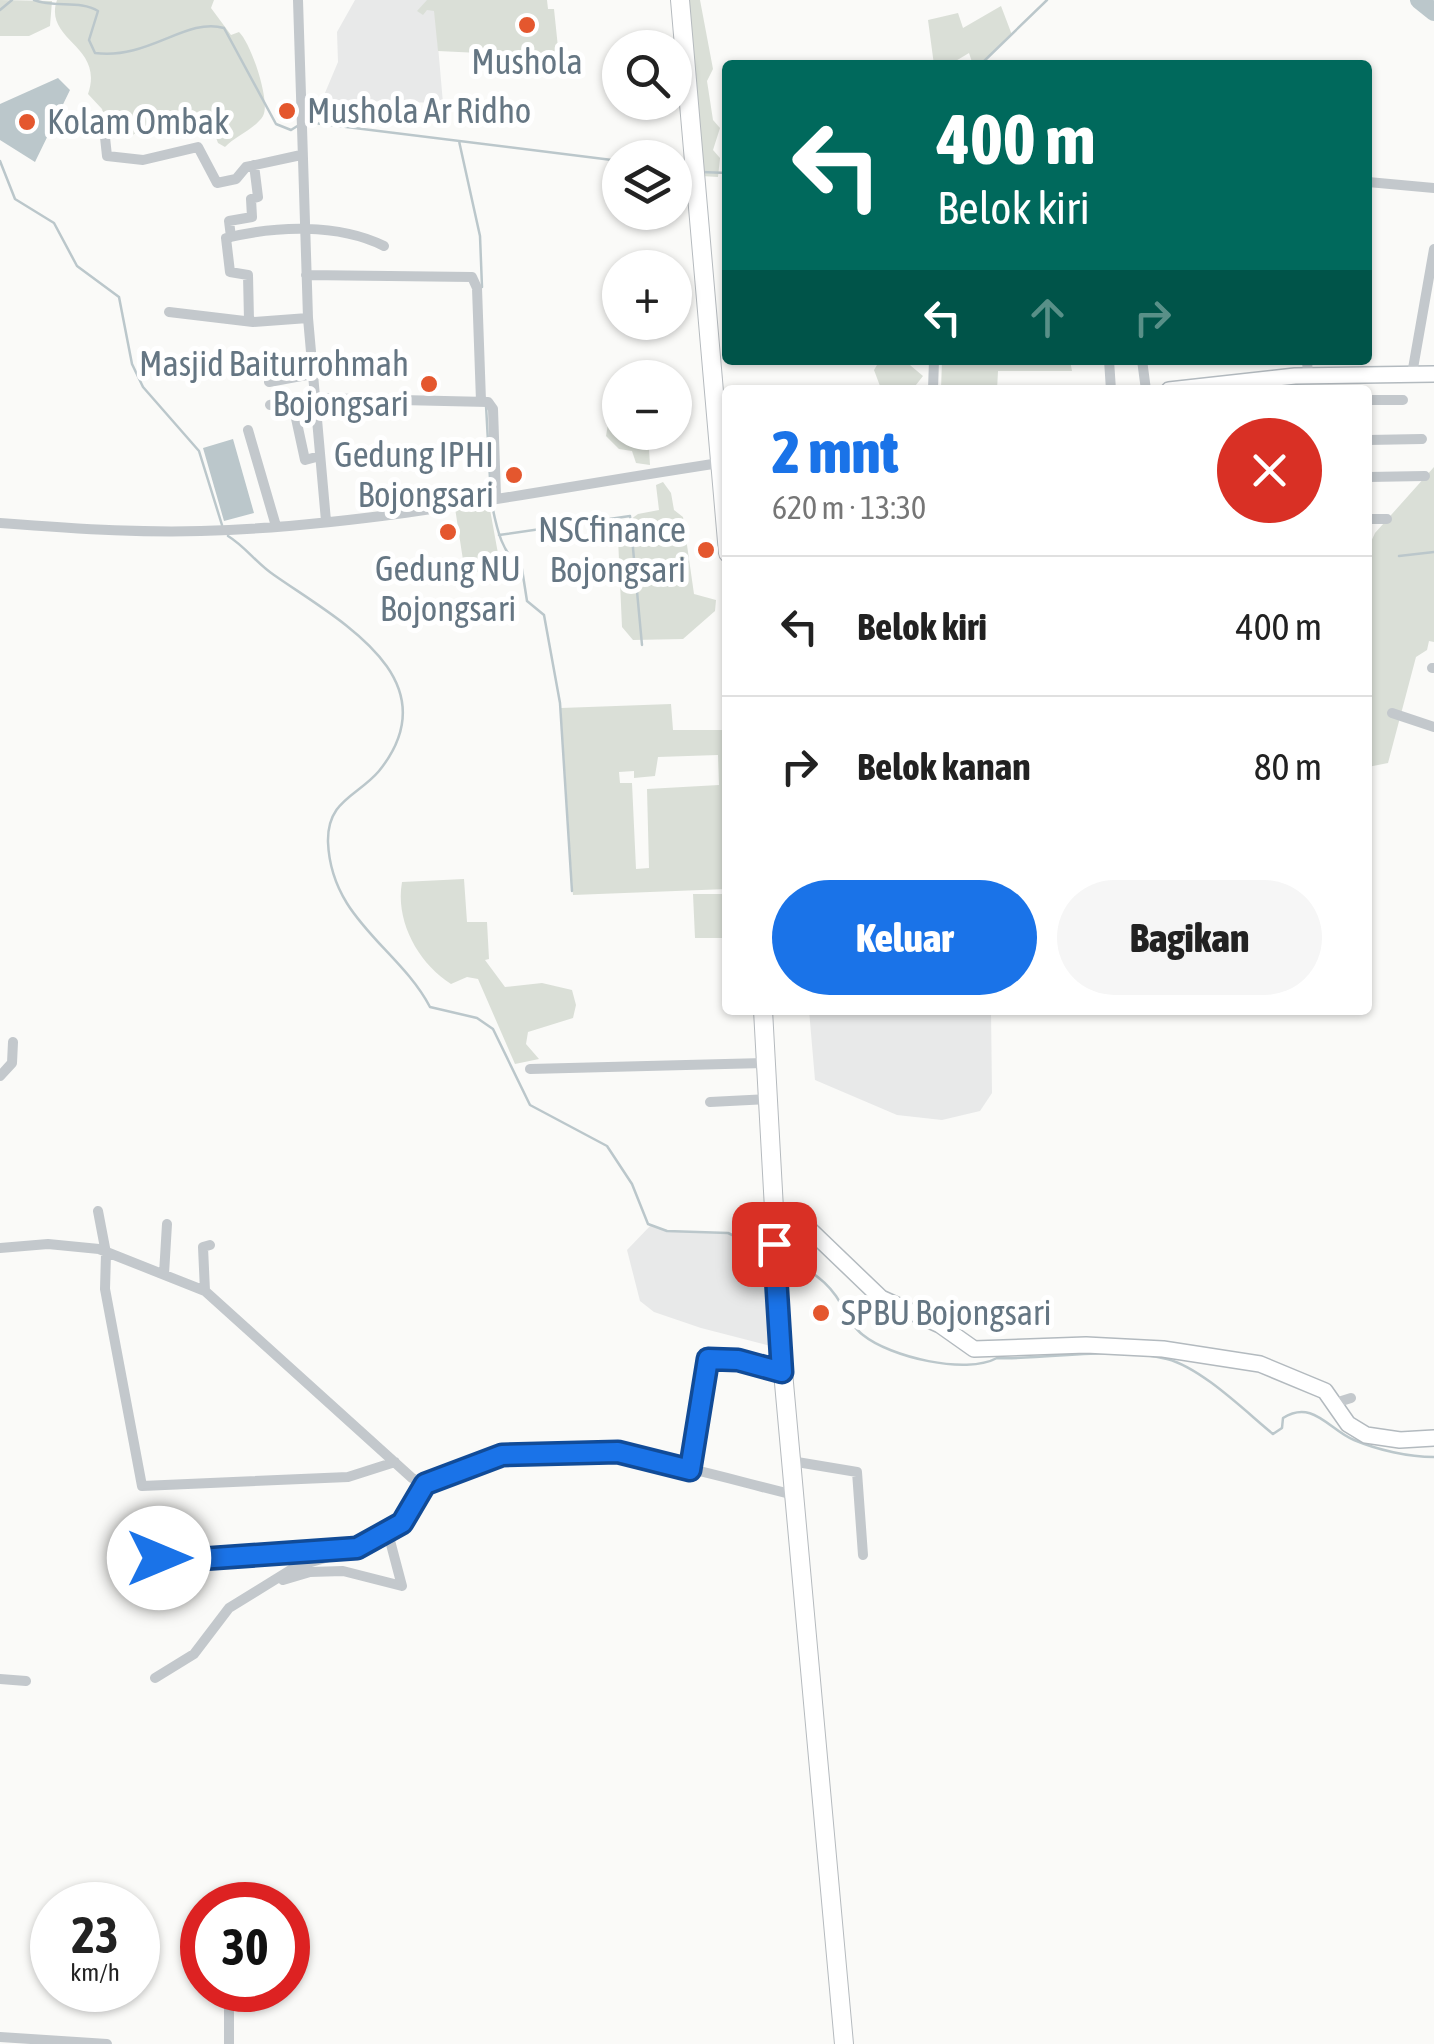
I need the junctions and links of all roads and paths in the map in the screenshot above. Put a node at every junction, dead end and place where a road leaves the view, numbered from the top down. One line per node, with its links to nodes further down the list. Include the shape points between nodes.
1 (298, 0): 4 (street)
2 (680, 0): 30 (main road)
3 (104, 128): 5 (street, via 111,157 143,160 198,148 217,183)
4 (300, 155): 5 (street); 8 (street)
5 (254, 165): 9 (street, via 253,221 229,221)
6 (1372, 182): 7 (street)
7 (1434, 188)
8 (304, 230): 9 (street); 10 (street, via 362,235); 12 (street)
9 (230, 237): 15 (street, via 230,272 248,275)
10 (384, 246)
11 (1434, 250): 17 (street)
12 (306, 275): 14 (street); 25 (street, via 476,280)
13 (169, 312): 15 (street)
14 (308, 318): 15 (street); 16 (street)
15 (248, 320)
16 (312, 374): 20 (street); 22 (street)
17 (1412, 374): 18 (street); 19 (street)
18 (1434, 374)
19 (1316, 375): 21 (street)
20 (269, 382)
21 (1253, 385)
22 (314, 398): 25 (street); 31 (street)
23 (1372, 400): 24 (street)
24 (1403, 400)
25 (484, 401): 34 (street, via 493,409)
26 (270, 405): 31 (street, via 292,400 303,456)
27 (248, 430): 39 (street)
28 (1372, 440): 29 (street)
29 (1422, 440)
30 (722, 450): 34 (street)
31 (320, 456): 37 (street)
32 (1425, 476): 33 (street)
33 (1372, 477)
34 (492, 496): 37 (street)
35 (1372, 519): 36 (street)
36 (1388, 519)
37 (326, 521): 39 (street)
38 (0, 523): 39 (street, via 110,532)
39 (276, 526)
40 (1392, 713): 41 (street)
41 (1434, 727)
42 (762, 1015): 44 (main road)
43 (12, 1042): 46 (street, via 12,1063)
44 (766, 1063): 45 (street); 47 (main road)
45 (530, 1069)
46 (0, 1076)
47 (767, 1099): 48 (street); 50 (main road)
48 (710, 1102)
49 (98, 1211): 54 (street)
50 (773, 1212): 57 (main road); 58 (street, via 807,1226 881,1298 974,1349 1086,1345 1238,1360 1293,1376 1342,1401 1348,1424 1366,1435)
51 (167, 1224): 55 (street)
52 (210, 1245): 56 (street, via 203,1246)
53 (0, 1248): 54 (street, via 73,1245)
54 (106, 1253): 55 (street); 60 (street, via 104,1289 142,1486 348,1477)
55 (164, 1274): 56 (street)
56 (205, 1292): 60 (street)
57 (782, 1372): 59 (main road); 61 (street, via 708,1359)
58 (1434, 1438)
59 (791, 1461): 63 (main road); 67 (street, via 857,1472)
60 (395, 1462): 62 (street)
61 (690, 1470): 62 (street, via 618,1452 527,1451); 63 (street)
62 (425, 1484): 64 (street, via 402,1523)
63 (794, 1496): 76 (main road)
64 (388, 1533): 65 (street); 68 (street, via 402,1586 324,1571)
65 (357, 1548): 66 (street, via 162,1561); 68 (street, via 297,1566)
66 (158, 1552)
67 (863, 1555)
68 (268, 1585): 69 (street, via 221,1614 194,1654)
69 (155, 1678)
70 (0, 1679): 71 (street)
71 (26, 1681)
72 (229, 2012): 75 (street)
73 (0, 2037): 74 (street)
74 (107, 2044)
75 (229, 2044)
76 (844, 2044)

